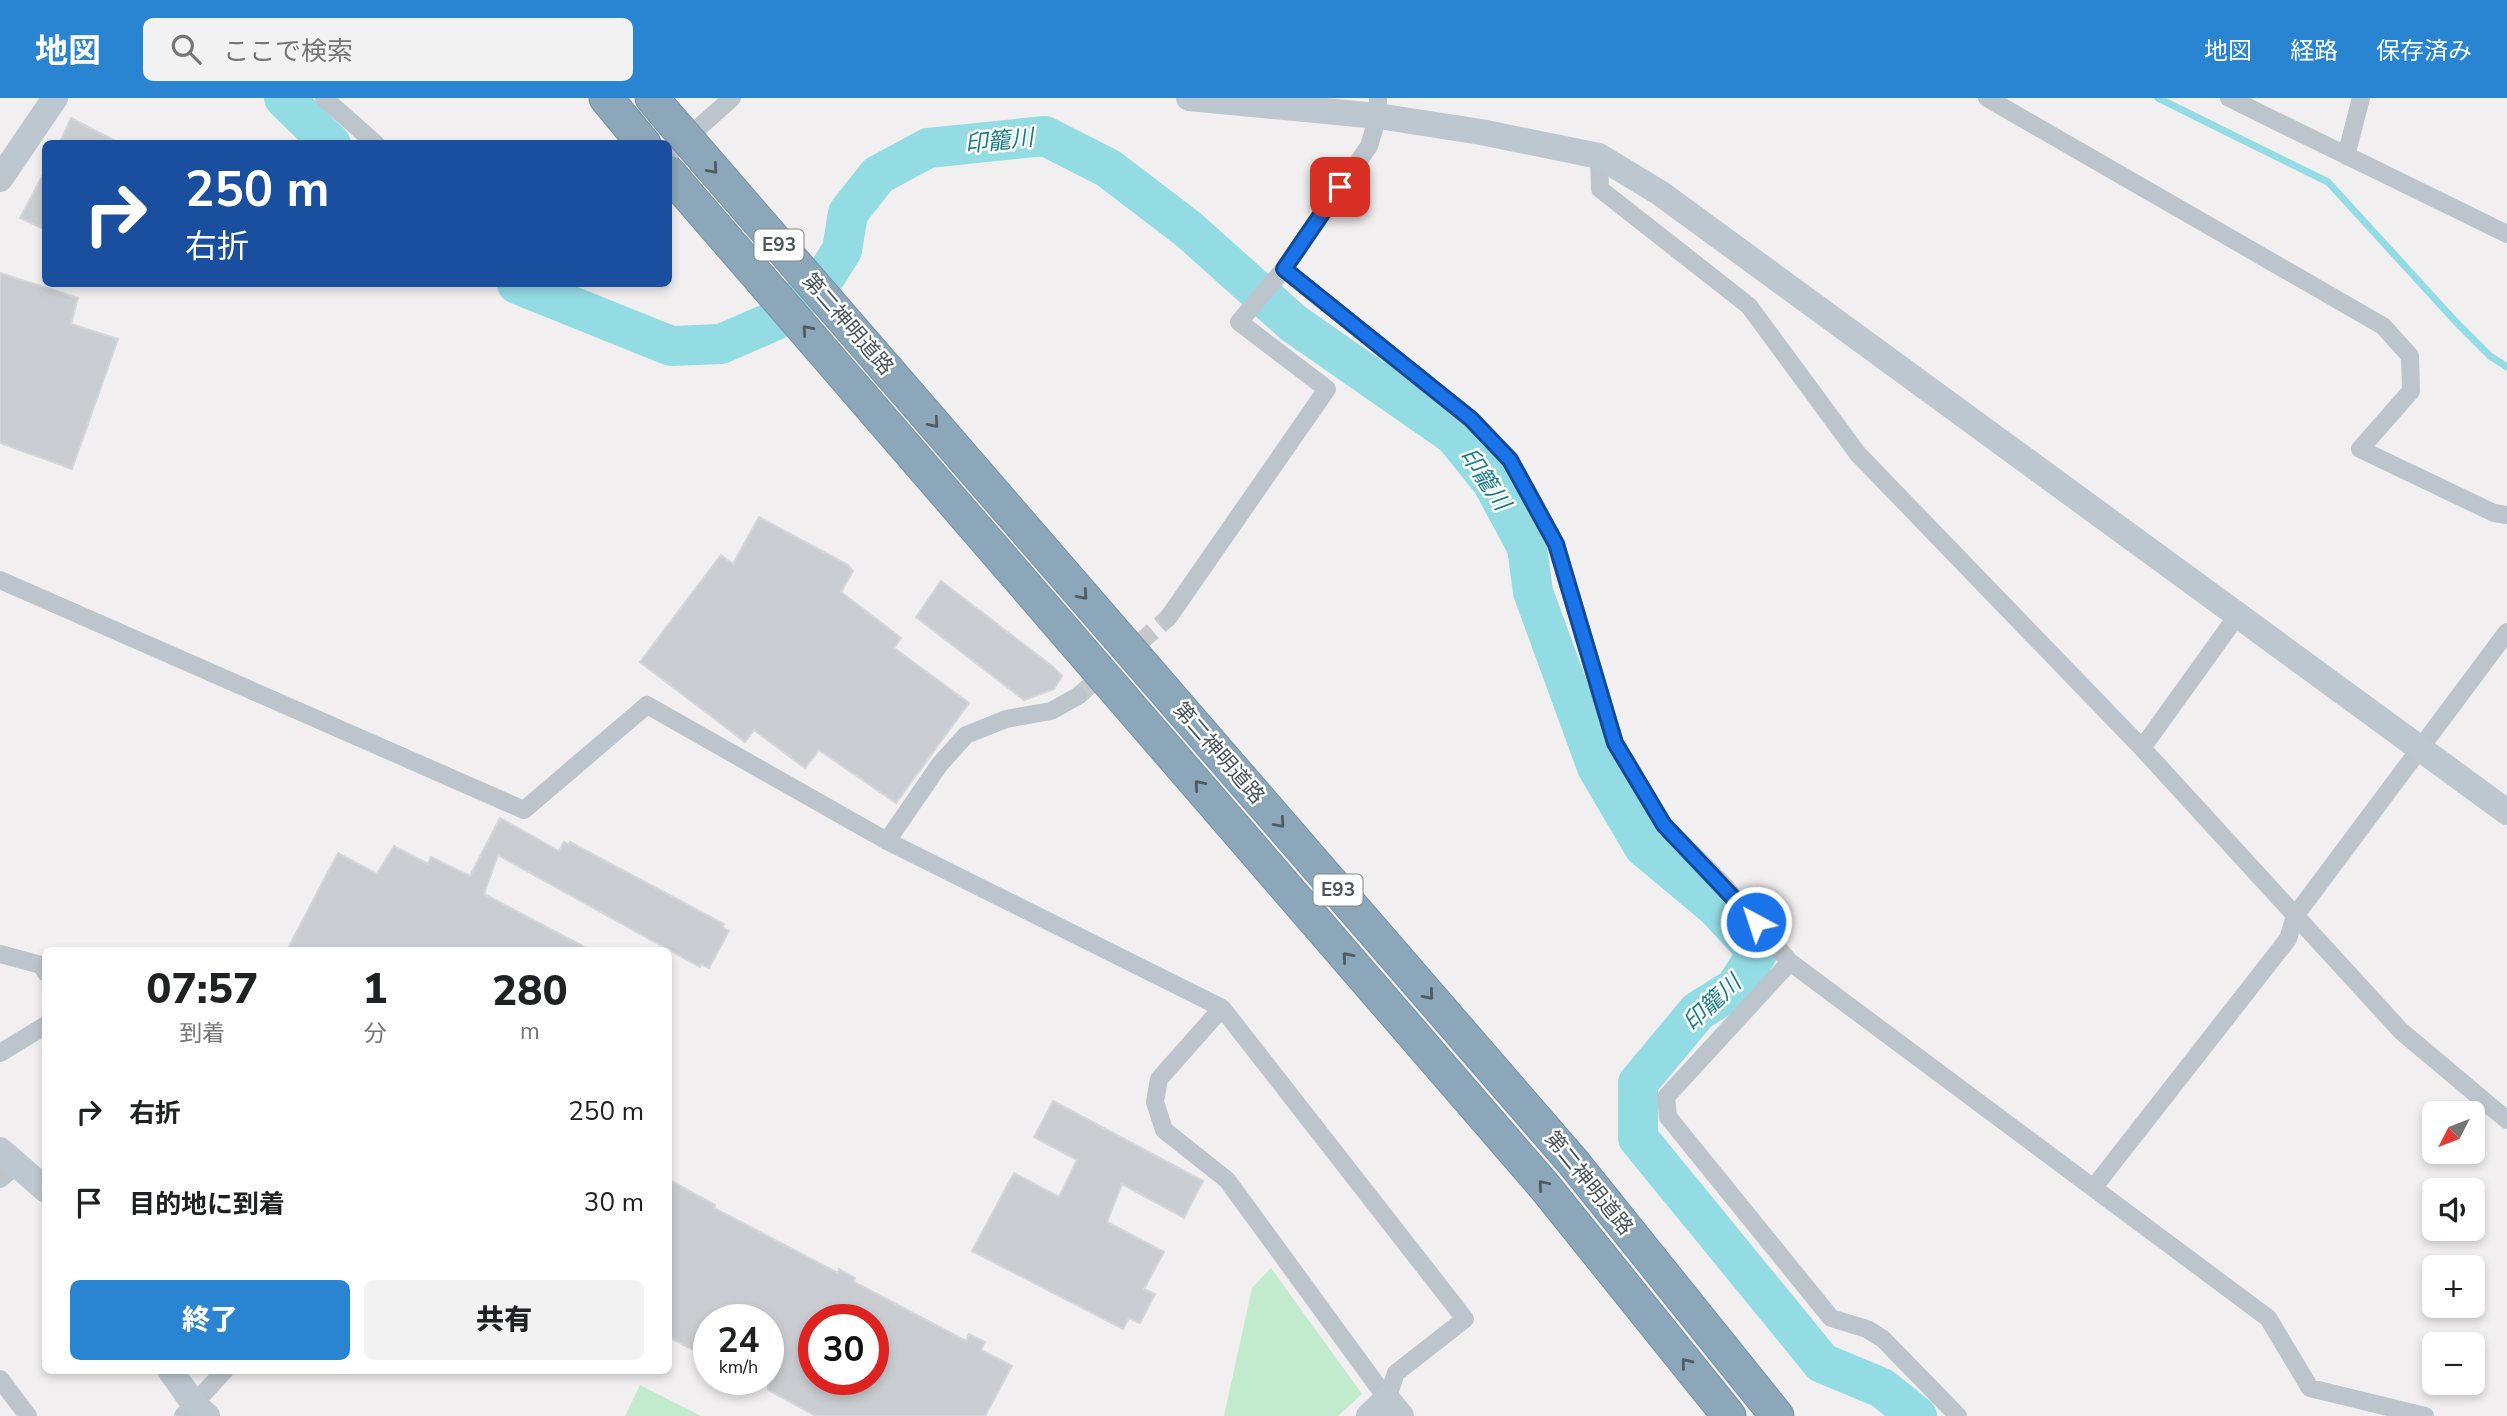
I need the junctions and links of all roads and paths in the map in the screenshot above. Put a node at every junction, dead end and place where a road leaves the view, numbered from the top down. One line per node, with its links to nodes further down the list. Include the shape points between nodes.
1 (55, 98): 17 (street)
2 (324, 98): 11 (street)
3 (606, 98): 12 (highway)
4 (732, 98): 13 (street)
5 (1189, 98): 9 (street)
6 (1987, 98): 20 (street, via 2383,326 2410,356 2411,391 2360,449 2494,513)
7 (2229, 98): 15 (street)
8 (2361, 98): 15 (street)
9 (1378, 107): 14 (street); 19 (street, via 1369,146)
10 (660, 108): 48 (highway, 第二神明道路 / E93, one-way to 48, bridge, via 1573,1162)
11 (371, 140)
12 (641, 140)
13 (672, 151)
14 (1598, 156): 22 (street, via 1660,192); 26 (street, via 1600,189 1749,306 1858,454)
15 (2346, 156): 18 (street)
16 (672, 177): 47 (highway, 第二神明道路 / E93, one-way to 16, via 1545,1187)
17 (0, 179)
18 (2507, 234)
19 (1284, 269): 23 (street, via 1239,322 1327,389); 32 (street, via 1471,419 1510,460 1556,544 1615,743 1664,825)
20 (2507, 515)
21 (0, 580): 29 (street, via 524,810 647,705)
22 (2237, 616): 26 (street); 27 (street)
23 (1168, 618)
24 (2507, 632): 27 (street)
25 (1078, 696): 29 (street, via 1051,711 1006,719 966,736 940,764)
26 (2142, 748): 30 (street)
27 (2422, 749): 28 (street); 30 (street)
28 (2507, 812)
29 (887, 841): 34 (street)
30 (2295, 916): 37 (street, via 2401,1031); 39 (street, via 2288,939)
31 (0, 954): 33 (street)
32 (1790, 962): 39 (street); 49 (street, via 1666,1097 1668,1117 1831,1318 1883,1339)
33 (42, 967)
34 (1222, 1008): 44 (street, via 1159,1079 1155,1102 1164,1130 1227,1180); 44 (street, via 1465,1319 1396,1373)
35 (42, 1027): 36 (street)
36 (0, 1053)
37 (2507, 1120)
38 (6, 1164): 40 (street)
39 (2094, 1186): 50 (street, via 2268,1318 2310,1388)
40 (42, 1187)
41 (172, 1374): 45 (street)
42 (222, 1374): 45 (street)
43 (0, 1379): 46 (street)
44 (1386, 1410)
45 (194, 1412)
46 (28, 1416)
47 (1728, 1416)
48 (1777, 1416)
49 (1958, 1416)
50 (2426, 1416)

